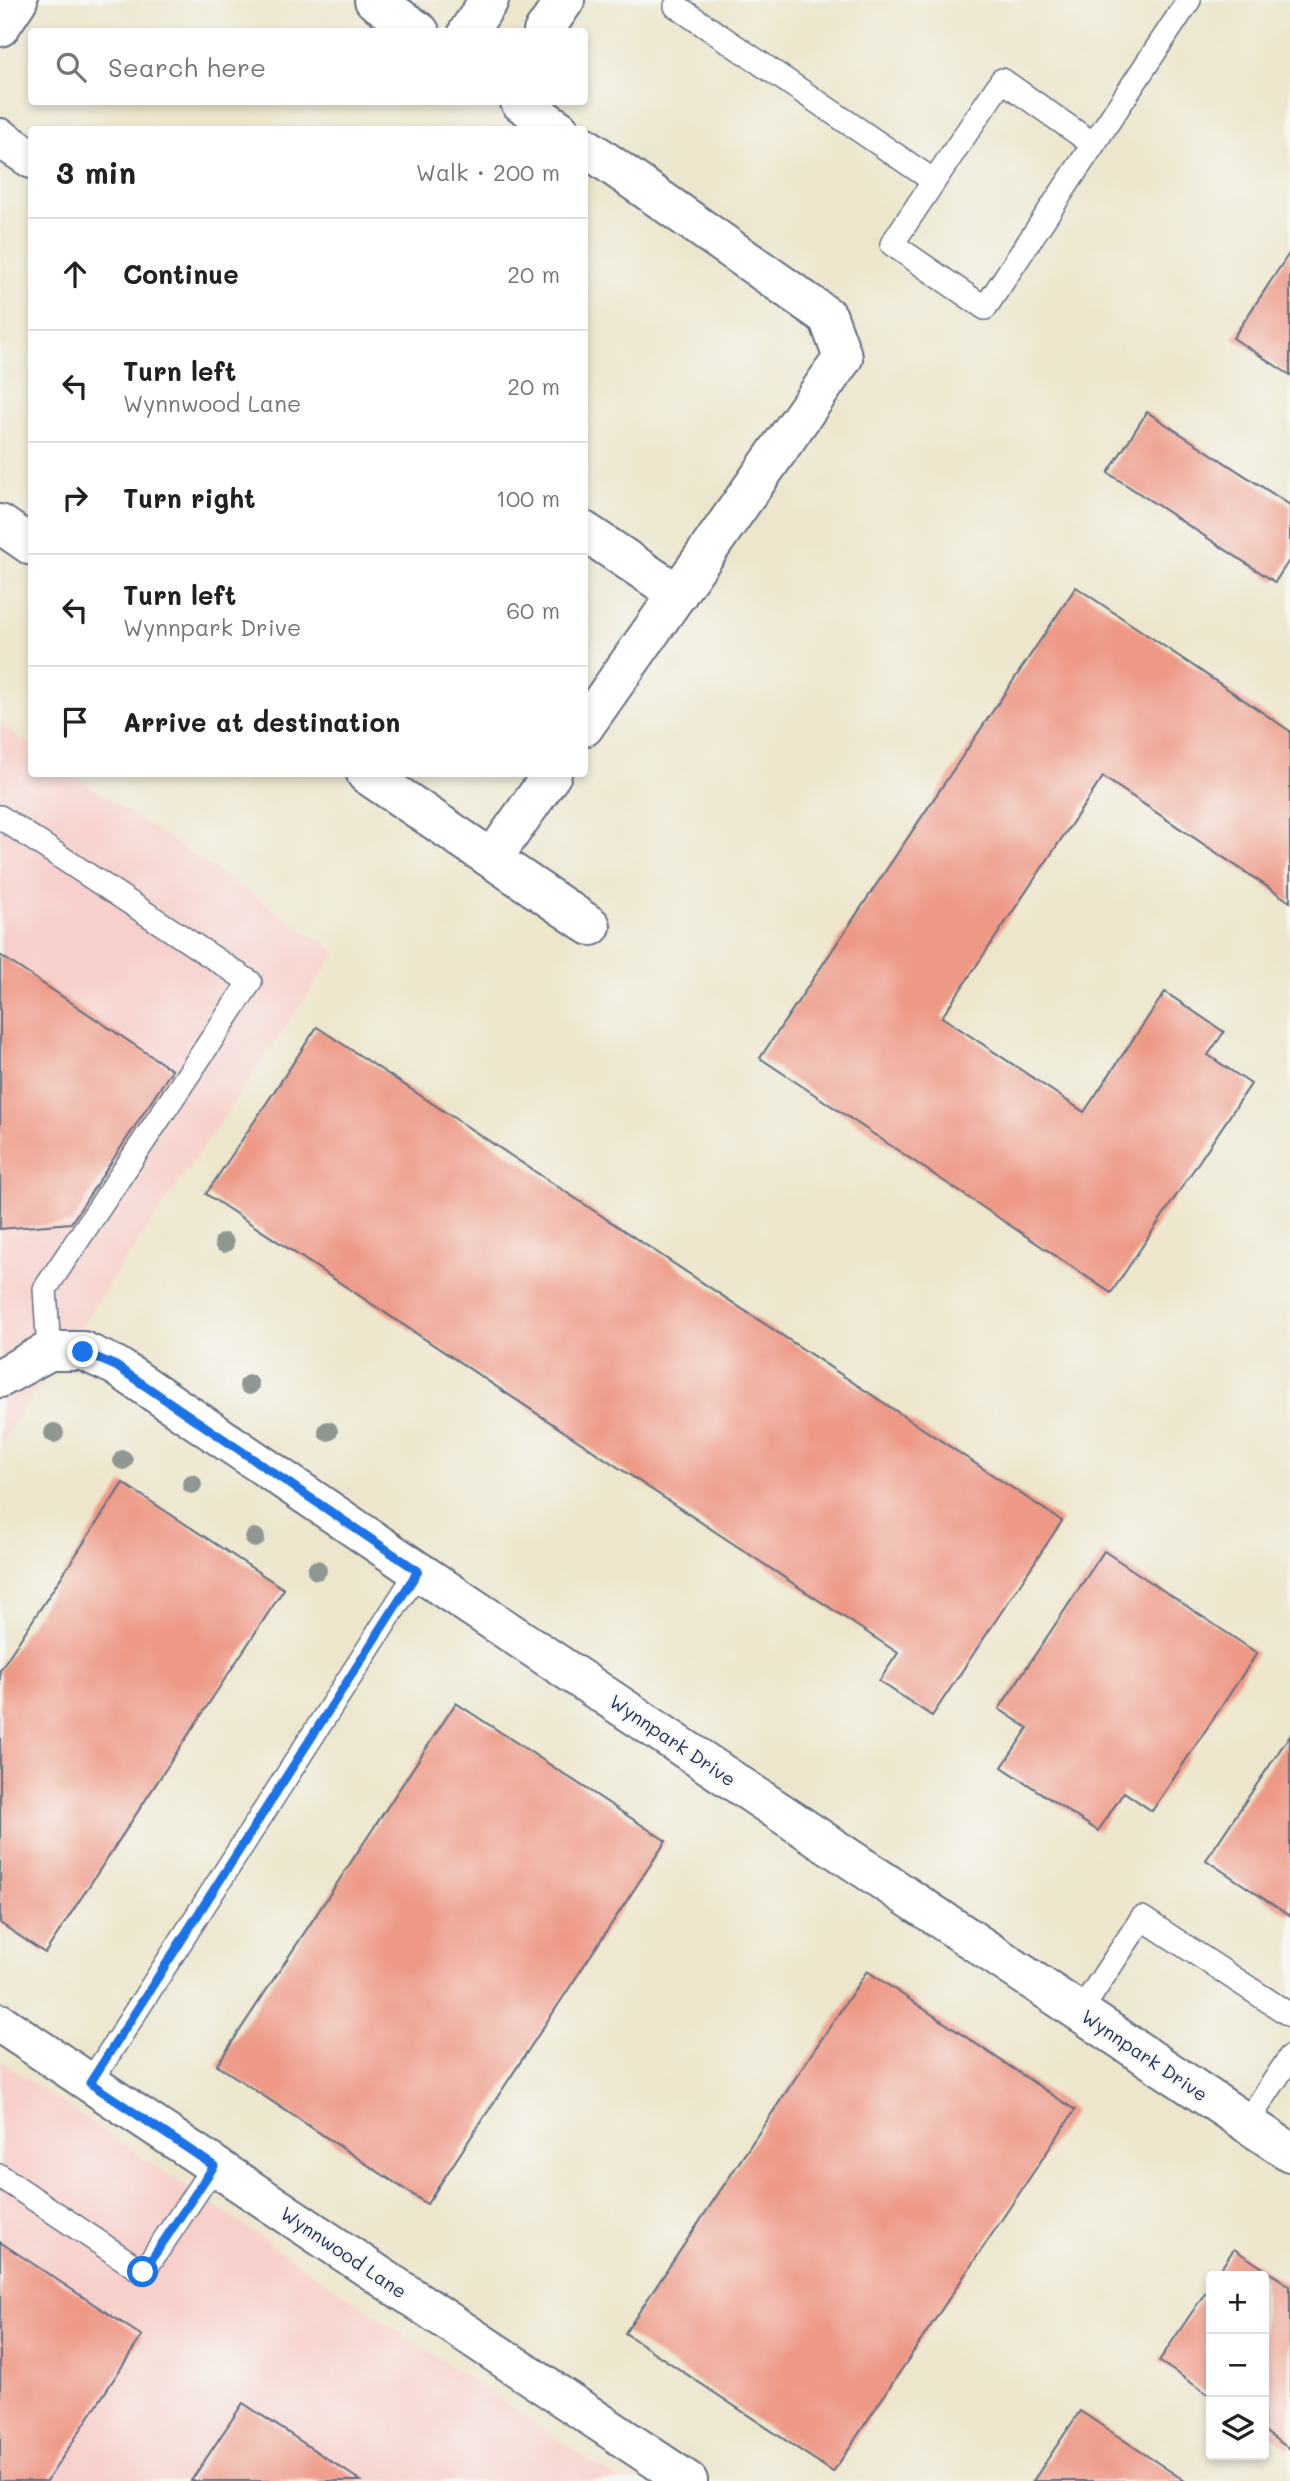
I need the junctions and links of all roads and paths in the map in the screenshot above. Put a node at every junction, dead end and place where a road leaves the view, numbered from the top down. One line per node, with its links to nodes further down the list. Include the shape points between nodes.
1 (18, 0): 7 (street)
2 (374, 0): 8 (street)
3 (489, 0): 9 (street)
4 (565, 0): 10 (street)
5 (1189, 0): 14 (lane)
6 (676, 6): 17 (lane)
7 (0, 27)
8 (414, 28)
9 (471, 28)
10 (546, 28)
11 (524, 105): 12 (street)
12 (554, 126)
13 (0, 138): 16 (street)
14 (1093, 144): 17 (lane, via 1002,80); 17 (lane, via 985,308 892,244)
15 (588, 149): 21 (street, via 828,317 843,358)
16 (28, 156)
17 (934, 181)
18 (0, 524): 20 (street)
19 (588, 534): 21 (street)
20 (28, 543)
21 (678, 594): 22 (street)
22 (588, 721)
23 (370, 777): 26 (street)
24 (550, 777): 26 (street)
25 (0, 817): 28 (lane, via 250,982 46,1289)
26 (492, 859): 27 (street)
27 (591, 926)
28 (49, 1351): 29 (street); 30 (street, Wynnpark Drive, via 83,1352 116,1366)
29 (0, 1378)
30 (418, 1571): 31 (street, Wynnpark Drive); 35 (lane)
31 (1080, 2012): 32 (lane, via 1142,1918); 36 (street, Wynnpark Drive)
32 (1290, 2015)
33 (2, 2030): 35 (street, Wynnwood Lane)
34 (1290, 2057): 36 (lane)
35 (90, 2083): 38 (street, Wynnwood Lane)
36 (1246, 2123): 37 (street, Wynnpark Drive)
37 (1290, 2152)
38 (214, 2166): 39 (lane, via 143,2272); 40 (street, Wynnwood Lane)
39 (0, 2176)
40 (688, 2481)

